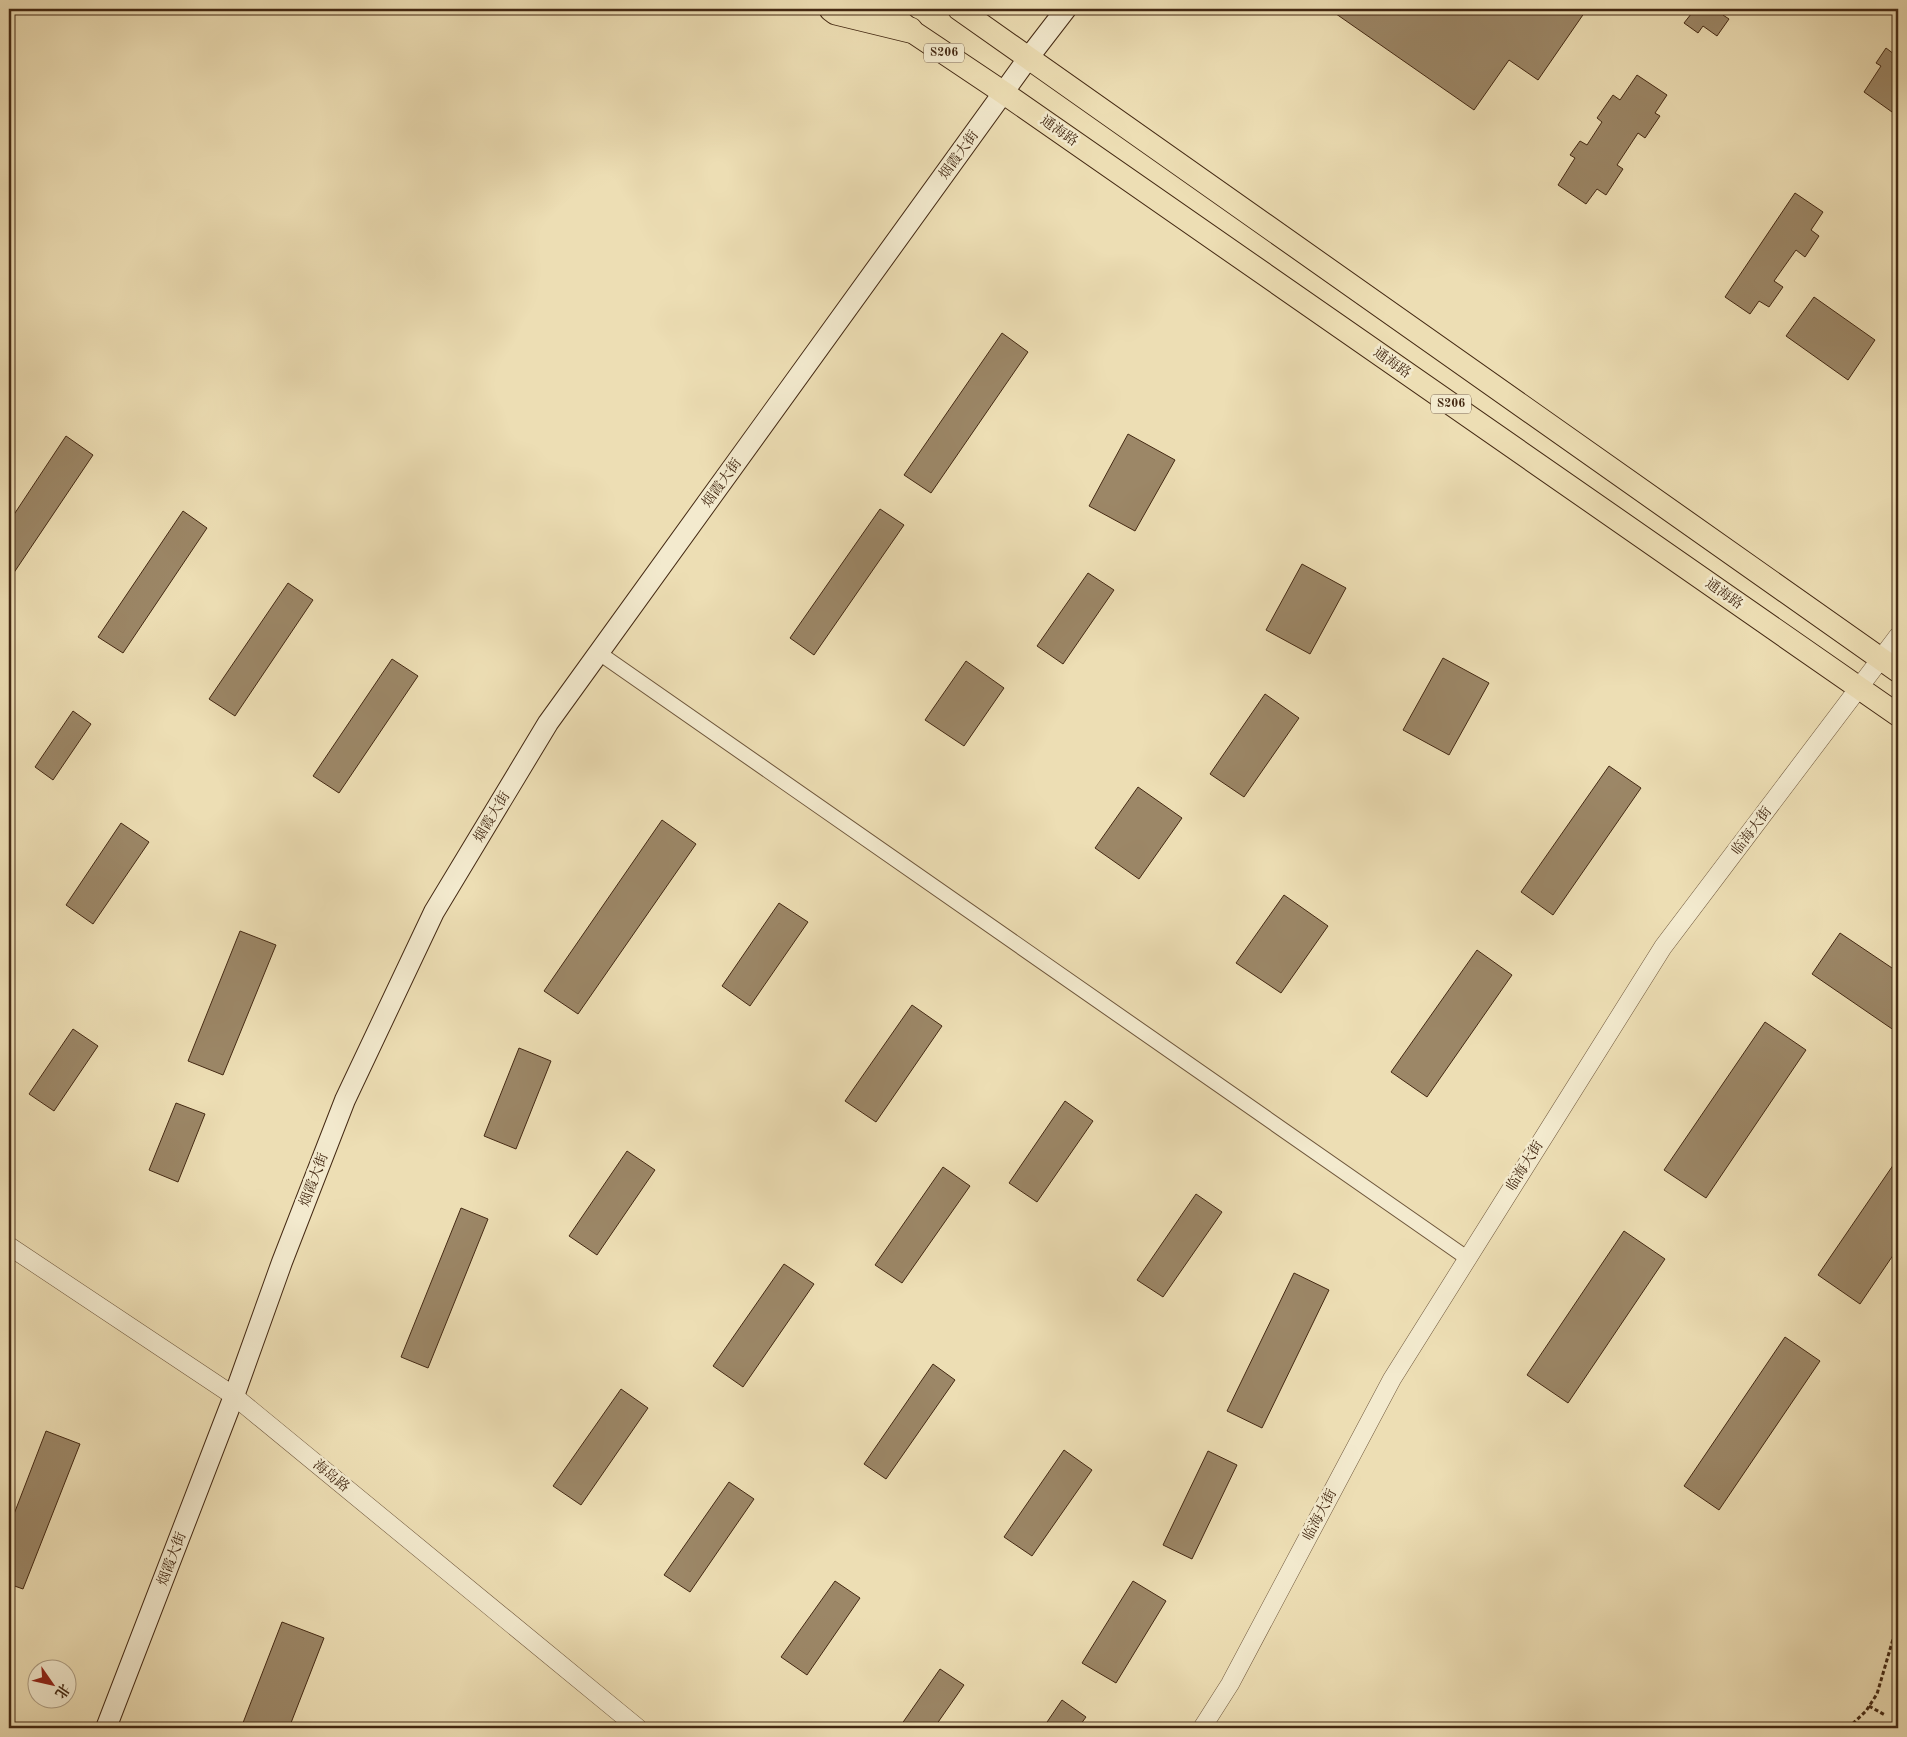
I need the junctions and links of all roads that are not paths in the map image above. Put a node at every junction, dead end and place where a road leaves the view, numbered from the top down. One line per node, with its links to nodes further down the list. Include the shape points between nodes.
1 (832, 9): 5 (highway)
2 (886, 9): 5 (main road, 通海路 / S206)
3 (959, 9): 6 (main road, S206)
4 (1066, 9): 6 (main road, 烟霞大街)
5 (910, 30): 7 (main road, 通海路 / S206)
6 (1029, 57): 7 (main road, 烟霞大街); 10 (main road, S206)
7 (1004, 93): 9 (main road, 烟霞大街); 11 (main road, 通海路 / S206)
8 (1898, 636): 10 (street, 临海大街)
9 (599, 653): 14 (street); 15 (main road, 烟霞大街, via 548,723 434,912 345,1100)
10 (1890, 665): 11 (street, 临海大街)
11 (1860, 688): 12 (main road, 通海路 / S206); 14 (street, 临海大街, via 1663,947)
12 (1898, 715)
13 (9, 1246): 15 (street, 海岛路)
14 (1467, 1258): 18 (street, 临海大街, via 1392,1379 1230,1684)
15 (234, 1396): 16 (main road, 烟霞大街); 17 (street, 海岛路)
16 (106, 1728)
17 (638, 1728)
18 (1202, 1728)

